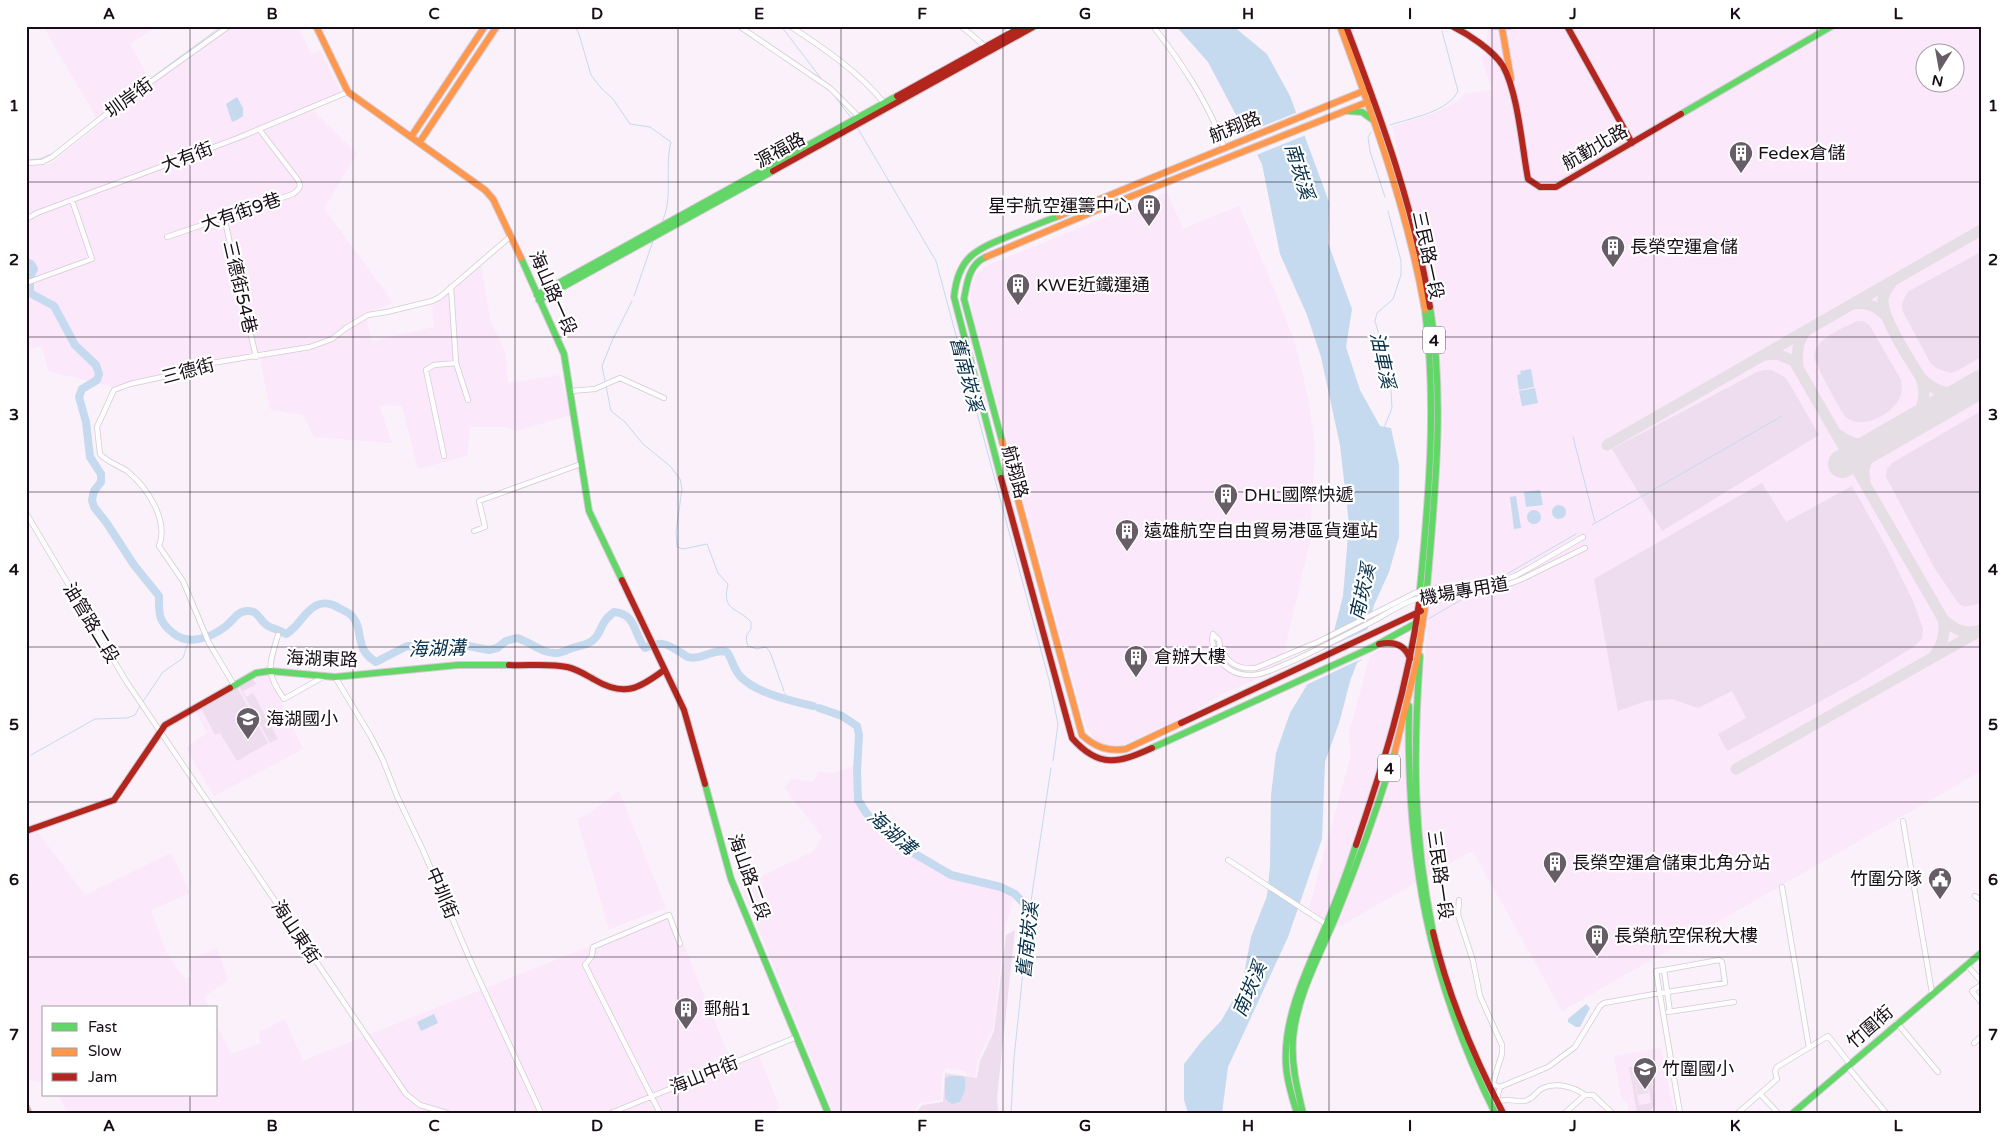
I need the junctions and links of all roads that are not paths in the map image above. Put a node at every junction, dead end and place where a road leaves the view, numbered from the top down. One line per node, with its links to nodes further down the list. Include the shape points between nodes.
1 (229, 26): 36 (street, 圳岸街, via 52,157 42,162)
2 (316, 26): 24 (street, 海山路一段)
3 (485, 26): 32 (street)
4 (497, 26): 33 (street)
5 (740, 26): 29 (street, via 817,78)
6 (790, 26): 27 (street, via 843,62)
7 (961, 26): 21 (street)
8 (1004, 26): 20 (street)
9 (1023, 26): 20 (street, 源福路)
10 (1035, 26): 20 (street, 源福路)
11 (1153, 26): 35 (street, via 1193,83)
12 (1340, 26): 23 (street, 三民路一段 / 4)
13 (1346, 26): 23 (street, 三民路一段 / 4)
14 (1452, 26): 22 (street, 航勤北路, via 1473,37 1502,65)
15 (1494, 26): 19 (street)
16 (1509, 26): 19 (street)
17 (1567, 26): 34 (street)
18 (1832, 26): 34 (street, 航勤北路)
19 (1502, 28): 22 (street)
20 (1015, 34): 21 (street, 源福路)
21 (987, 49): 27 (street, 源福路)
22 (1512, 88): 34 (street, 航勤北路, via 1526,172 1532,184 1538,187 1556,187)
23 (1367, 90): 25 (street, 三民路一段 / 4); 26 (street, 三民路一段 / 4); 35 (street, 航翔路)
24 (348, 92): 31 (street, 大有街); 32 (street, 海山路一段)
25 (1374, 100): 26 (street, 航翔路); 30 (street, 三民路一段 / 4, via 1406,198 1421,256 1432,320 1438,434 1424,588 1432,433 1430,352 1419,273 1410,236)
26 (1367, 102): 28 (street, 航翔路); 30 (street, 三民路一段 / 4)
27 (886, 105): 29 (street, 源福路)
28 (1342, 112): 30 (street, via 1367,114); 57 (street, 航翔路, via 981,259 968,276 964,298 1082,735 1089,742 1116,752 1126,749)
29 (861, 119): 44 (street, 源福路)
30 (1373, 120)
31 (259, 129): 37 (street, 大有街); 38 (street, 大有街9巷, via 298,180 299,190)
32 (411, 137): 33 (street, 海山路一段)
33 (419, 143): 40 (street, 海山路一段, via 485,190 493,199)
34 (1632, 143)
35 (1226, 147): 61 (street, 航翔路, via 980,248 962,266 957,279 954,297 980,401 1072,738 1085,753 1095,758 1121,761)
36 (29, 162)
37 (72, 200): 39 (street, 大有街); 42 (street, via 92,259)
38 (224, 217): 41 (street, 大有街9巷); 45 (street, 三德街54巷)
39 (26, 219)
40 (511, 236): 43 (street, 三德街); 44 (street, 海山路一段)
41 (167, 238)
42 (26, 284)
43 (451, 287): 45 (street, 三德街, via 432,301 368,315 326,342); 46 (street)
44 (538, 297): 47 (street, 海山路一段, via 564,354)
45 (256, 357): 67 (street, 三德街, via 212,363 208,367 120,387 114,390 97,427 100,454 138,482 158,511 162,529 159,546 186,587 209,643)
46 (456, 363): 49 (street); 50 (street, via 434,365 426,370)
47 (570, 391): 48 (street, via 595,389 620,378); 51 (street, 海山路一段)
48 (664, 398)
49 (468, 400)
50 (444, 456)
51 (581, 464): 53 (street, via 479,502 485,527); 60 (street, 海山路一段, via 589,511)
52 (26, 513): 69 (street, 油管路二段, via 98,636)
53 (474, 531)
54 (1583, 538): 55 (street, 機場專用道, bridge, via 1515,576 1492,584 1440,587 1415,593 1320,641 1256,668 1231,664 1213,634 1214,651 1230,671 1245,675 1264,673 1414,600 1434,594 1498,588)
55 (1585, 548)
56 (1422, 602): 57 (street, 三民路一段 / 4)
57 (1421, 611): 58 (street, 三民路一段 / 4)
58 (1420, 625): 61 (street, 航翔路); 62 (street, 4); 68 (street, 4); 97 (street, 三民路一段, via 1416,804 1422,871 1433,931 1449,986)
59 (278, 635): 64 (street)
60 (652, 645): 63 (street, 海山路二段)
61 (1376, 645): 62 (street, via 1387,642 1400,645)
62 (1410, 660): 77 (street, 4, via 1374,795)
63 (664, 670): 66 (street, 海湖東路, via 637,688 618,691 576,668 565,666 458,665); 91 (street, 海山路二段, via 684,710 730,879)
64 (270, 671): 65 (street, 海湖東路); 65 (street, via 284,699); 67 (street, 海湖東路, via 250,675)
65 (323, 677): 66 (street, 海湖東路)
66 (335, 677): 108 (street, 中圳街, via 383,760)
67 (234, 685): 69 (street, 海湖東路, via 170,720)
68 (1410, 689): 102 (street, 三民路一段, via 1409,803 1424,916 1457,1029); 113 (street, 4, via 1366,840 1302,994 1295,1020 1292,1070)
69 (160, 732): 71 (street, 海湖東路, via 114,800); 107 (street, 海山東街, via 406,1094 420,1104)
70 (1903, 821): 86 (street)
71 (26, 831)
72 (1228, 860): 77 (street)
73 (1782, 887): 94 (street)
74 (1975, 896): 76 (street)
75 (1459, 900): 97 (street, via 1458,915 1480,996 1502,1045 1502,1054)
76 (1981, 900)
77 (1326, 924): 112 (street, 4, via 1297,993 1286,1035 1286,1070)
78 (680, 944): 101 (street, via 669,915 593,947 592,956 585,965)
79 (1981, 954): 80 (street, 竹圍街)
80 (1967, 965): 82 (street); 86 (street, 竹圍街)
81 (1664, 970): 84 (street); 84 (street, via 1719,960 1725,983); 85 (street, via 1656,971)
82 (1981, 981)
83 (1981, 985): 88 (street, via 1972,991)
84 (1667, 992): 85 (street); 89 (street)
85 (1660, 993): 89 (street); 98 (street, via 1604,1003 1575,1047 1548,1067)
86 (1932, 994): 90 (street, 竹圍街)
87 (1734, 1002): 89 (street)
88 (1981, 1002)
89 (1667, 1012): 118 (street)
90 (1897, 1023): 95 (street, 竹圍街); 96 (street)
91 (797, 1037): 101 (street, 海山中街); 111 (street, 海山路二段)
92 (1981, 1037): 93 (street)
93 (1974, 1043)
94 (1809, 1048): 95 (street, via 1828,1036); 100 (street, via 1777,1067 1777,1079)
95 (1848, 1065): 104 (street, 竹圍街); 105 (street)
96 (1938, 1072)
97 (1490, 1085): 98 (street); 102 (street, 三民路一段)
98 (1500, 1087): 102 (street)
99 (1585, 1094): 102 (street, via 1574,1088 1556,1086 1542,1088 1526,1101 1504,1098); 116 (street); 117 (street, via 1593,1095)
100 (1760, 1094): 119 (street); 120 (street)
101 (652, 1097): 109 (street, 海山中街); 110 (street)
102 (1493, 1103): 114 (street, 三民路一段); 115 (street, 三民路一段)
103 (26, 1106): 106 (street)
104 (1797, 1112)
105 (1885, 1112)
106 (29, 1113)
107 (447, 1113)
108 (541, 1113)
109 (611, 1113)
110 (660, 1113)
111 (828, 1113)
112 (1297, 1113)
113 (1303, 1113)
114 (1495, 1113)
115 (1503, 1113)
116 (1566, 1113)
117 (1612, 1113)
118 (1680, 1113)
119 (1738, 1113)
120 (1778, 1113)

